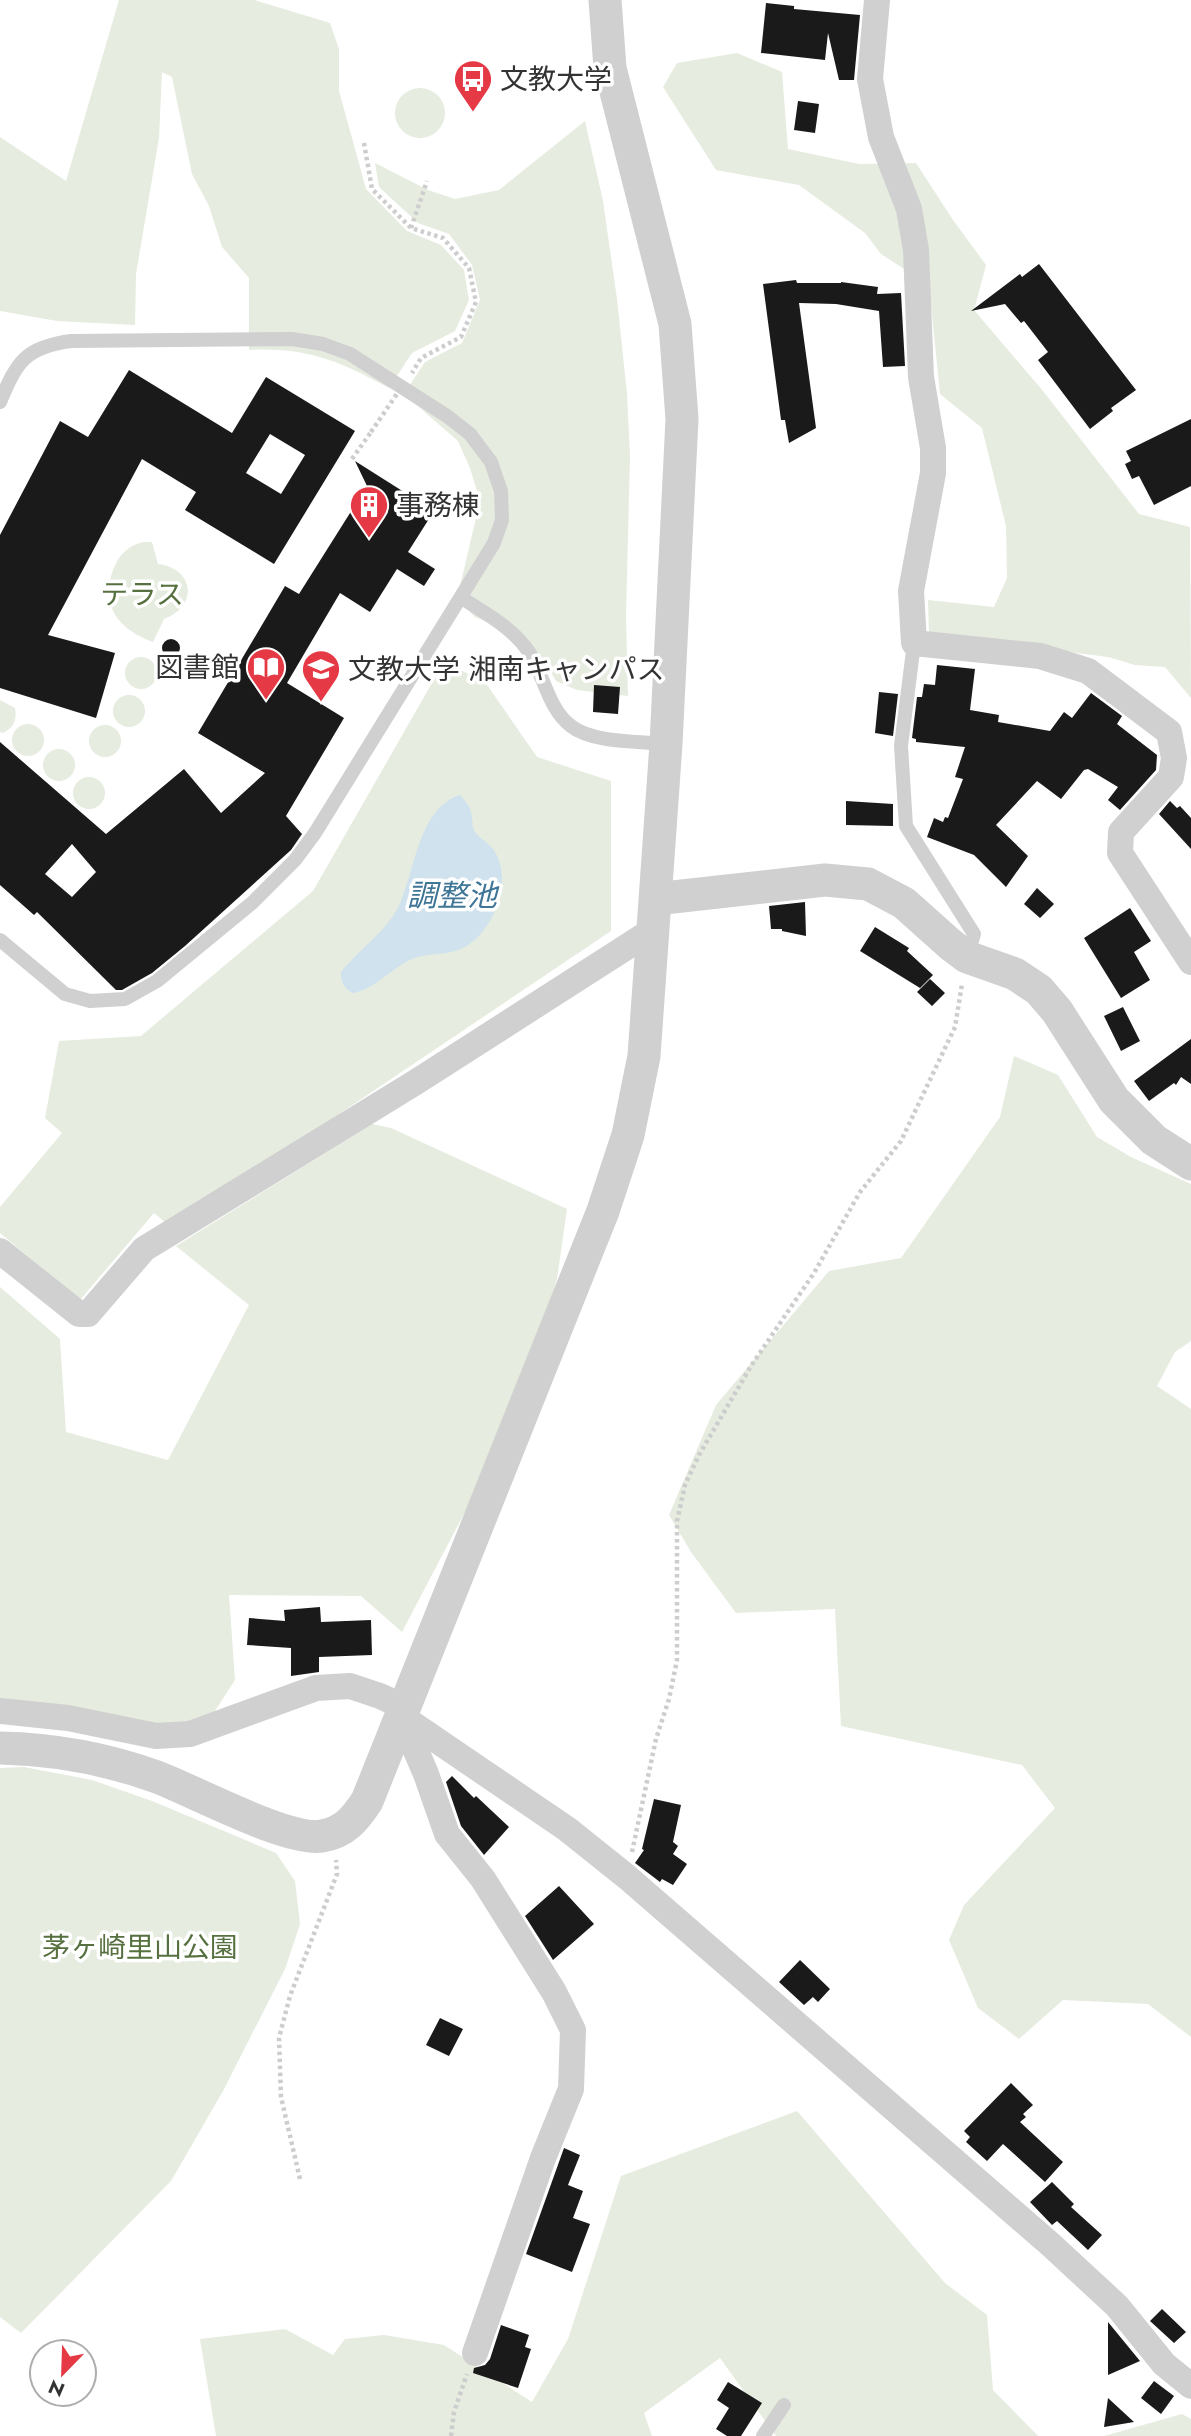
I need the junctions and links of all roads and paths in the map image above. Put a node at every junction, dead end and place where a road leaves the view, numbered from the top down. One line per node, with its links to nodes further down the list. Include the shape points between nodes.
1 (605, 0): 10 (street, via 610,68 675,324 680,366 682,419)
2 (877, 0): 9 (street, via 870,79 880,137 909,209 916,250 922,377 933,448 933,473 911,591)
3 (364, 143): 5 (path, via 372,190)
4 (427, 181): 5 (path)
5 (411, 228): 7 (path, bridge, via 443,238 469,268 476,302 461,337 421,358)
6 (0, 402): 8 (lane, via 14,370 29,354 51,343 292,339 350,354 447,416 470,434 491,461 501,491 502,520)
7 (352, 459)
8 (462, 598): 10 (lane, via 513,632 530,653 557,711 571,727 592,736); 12 (lane, via 295,860 252,903 157,981 125,999 90,1001 65,994)
9 (914, 643): 13 (lane, via 901,746 906,826 974,934); 14 (street, via 1040,656 1088,671 1169,732 1174,758 1171,777 1121,832 1120,853)
10 (666, 744): 11 (street)
11 (654, 914): 13 (street, via 825,880 868,884 904,903); 16 (street, via 404,1089 144,1249 88,1314 79,1314); 18 (street, via 644,1055 628,1135 603,1211)
12 (0, 940)
13 (967, 957): 15 (street, via 1015,974 1039,990 1114,1100 1154,1140); 21 (path, via 955,1027 901,1141 860,1192 814,1273 751,1366 685,1485 677,1521 677,1660)
14 (1191, 962)
15 (1191, 1164)
16 (0, 1251)
17 (0, 1711): 18 (street, via 68,1718 156,1737 190,1734 316,1688 350,1686 380,1696)
18 (403, 1712): 20 (street, via 367,1801 350,1824); 21 (street); 23 (street, via 447,1835 483,1879 573,2030 571,2089)
19 (0, 1748): 20 (street, via 34,1748 112,1763 294,1835)
20 (333, 1833): 22 (path, via 337,1874 290,1996 279,2038 281,2097)
21 (627, 1877): 24 (street, via 1050,2244 1116,2306 1164,2364)
22 (300, 2179)
23 (475, 2353): 26 (path, via 454,2412)
24 (1191, 2386)
25 (784, 2405): 27 (lane)
26 (451, 2436)
27 (763, 2436)

